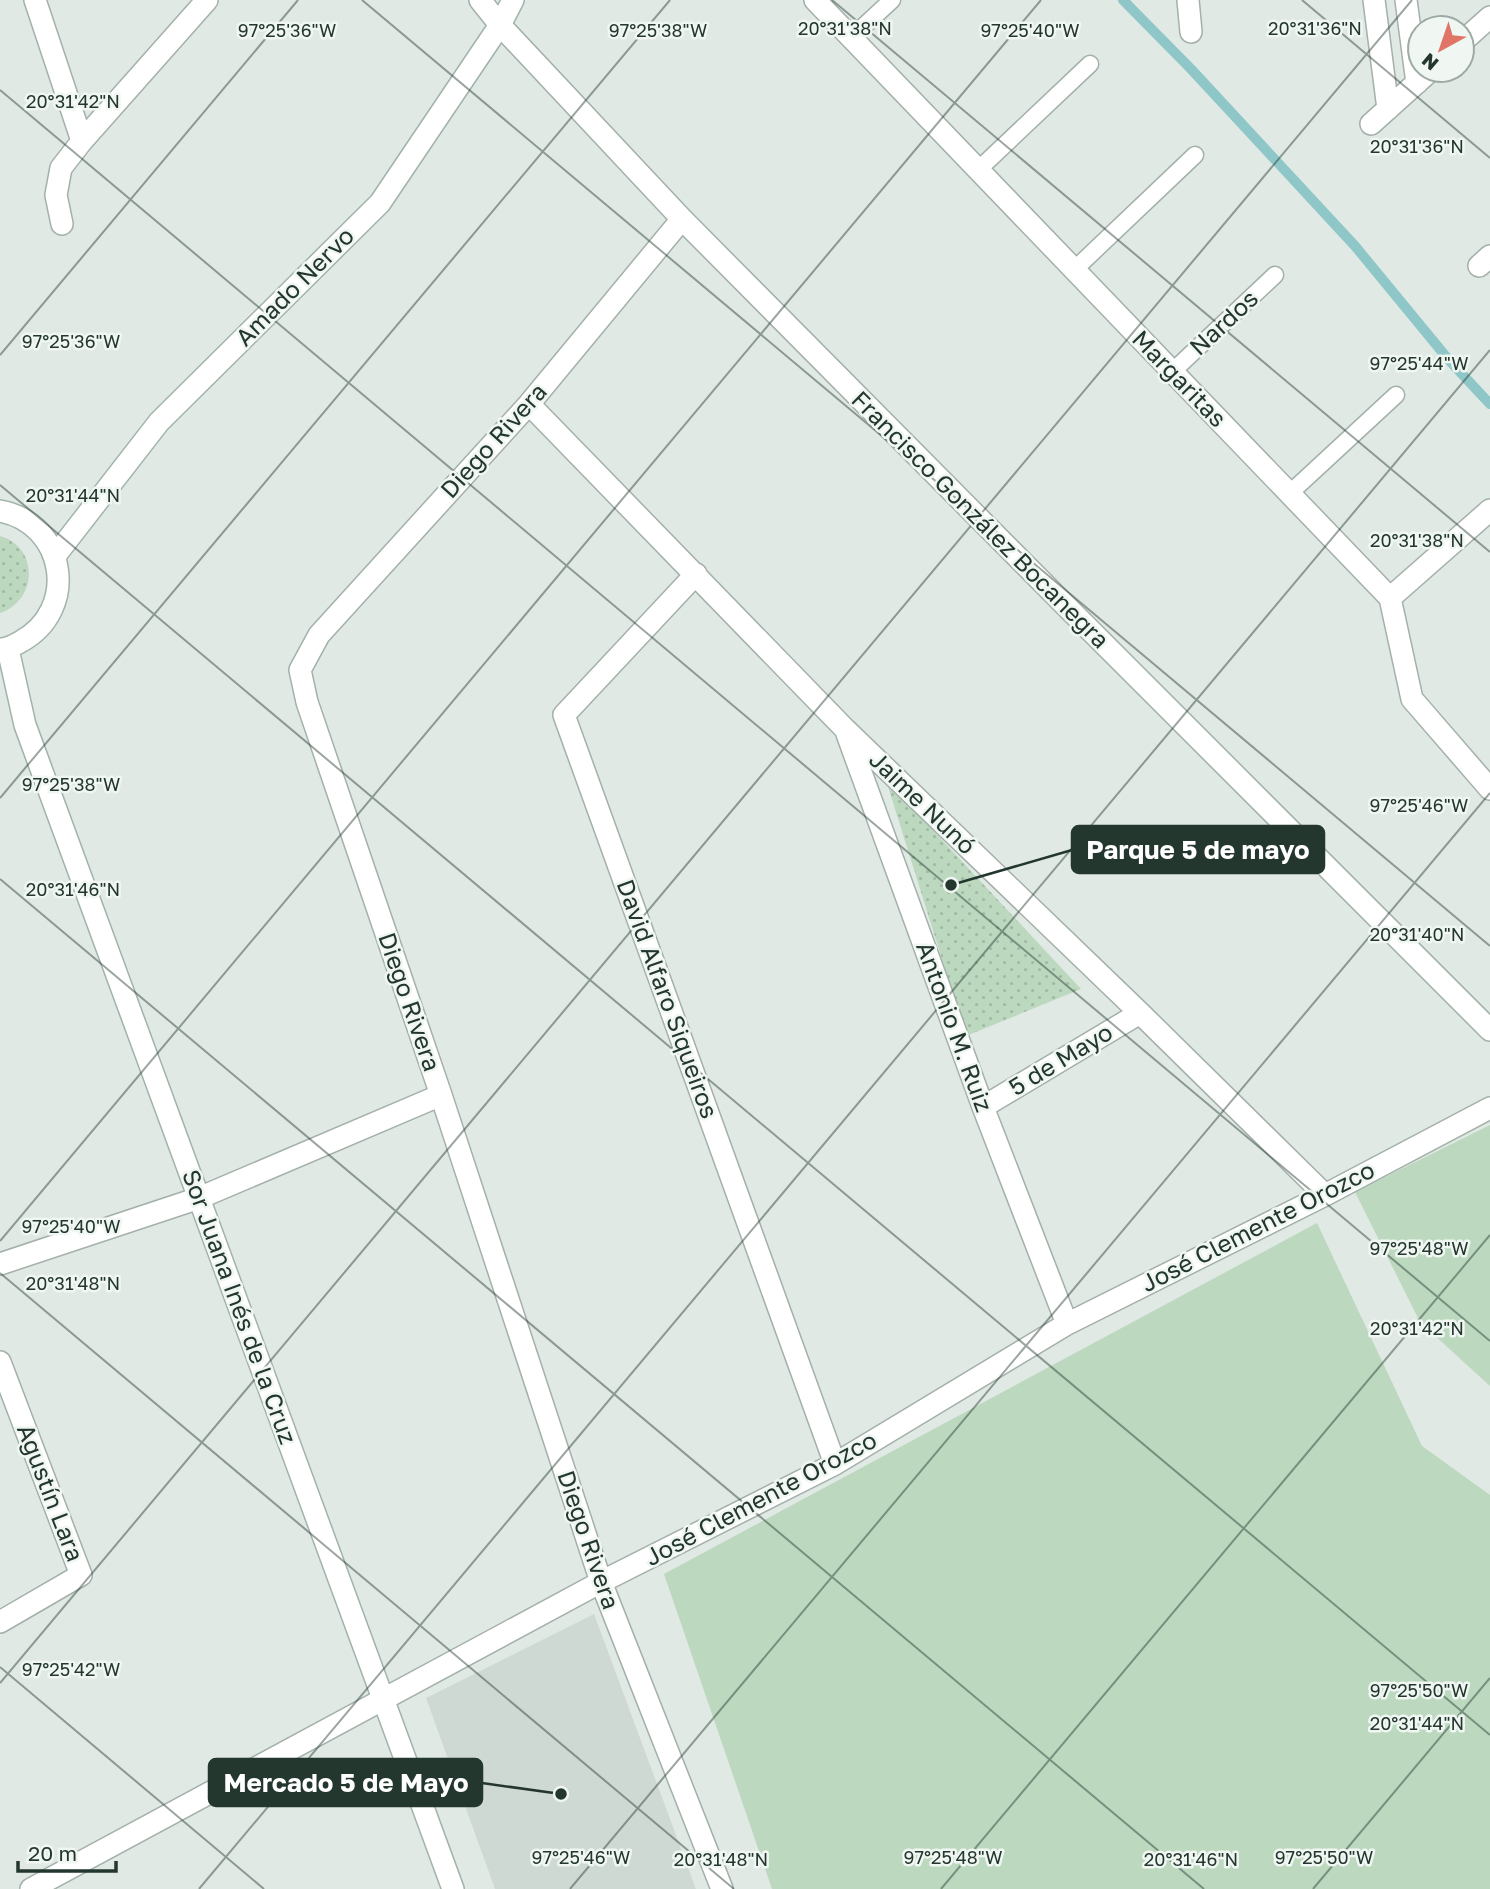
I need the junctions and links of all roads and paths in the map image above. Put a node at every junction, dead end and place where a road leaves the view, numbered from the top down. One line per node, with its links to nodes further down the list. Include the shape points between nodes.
1 (35, 0): 18 (street)
2 (207, 0): 18 (street)
3 (480, 0): 10 (street, Francisco González Bocanegra)
4 (513, 0): 10 (street, Amado Nervo)
5 (815, 0): 13 (street, Margaritas)
6 (892, 0): 13 (lane)
7 (1188, 0): 12 (street)
8 (1374, 0): 16 (street)
9 (1490, 17): 11 (street)
10 (500, 25): 21 (street, Francisco González Bocanegra); 31 (street, Amado Nervo, via 380,203 159,422)
11 (1476, 30)
12 (1191, 32)
13 (851, 38): 20 (street, Margaritas)
14 (1090, 64): 20 (lane)
15 (1416, 84): 16 (street)
16 (1388, 109): 17 (street)
17 (1371, 124)
18 (82, 141): 22 (street, via 61,168 56,195)
19 (1195, 155): 23 (lane)
20 (978, 170): 23 (street, Margaritas)
21 (682, 219): 27 (street, Diego Rivera); 38 (street, Francisco González Bocanegra)
22 (62, 224)
23 (1074, 270): 25 (street, Margaritas)
24 (1275, 275): 25 (lane, Nardos)
25 (1172, 372): 28 (street, Margaritas)
26 (1396, 395): 28 (lane)
27 (528, 404): 32 (street, Jaime Nunó); 39 (street, Diego Rivera, via 319,635 300,670)
28 (1289, 494): 33 (street, Margaritas)
29 (1490, 510): 33 (street)
30 (0, 511): 31 (street, via 15,514 40,531)
31 (55, 556): 34 (street, via 59,585 51,612 33,635)
32 (696, 574): 35 (street, Jaime Nunó); 47 (street, David Alfaro Siqueiros, via 564,715)
33 (1390, 598): 36 (street, via 1412,699)
34 (4, 649): 43 (street, Sor Juana Inés de la Cruz, via 25,725)
35 (845, 729): 37 (street, Jaime Nunó); 40 (street, Antonio M. Ruiz)
36 (1490, 789)
37 (1140, 1013): 40 (street, 5 de Mayo); 42 (street, Jaime Nunó)
38 (1490, 1030)
39 (441, 1095): 43 (street); 48 (street, Diego Rivera)
40 (983, 1107): 45 (street, Antonio M. Ruiz)
41 (1490, 1108): 42 (street, José Clemente Orozco)
42 (1325, 1195): 45 (street, José Clemente Orozco)
43 (199, 1198): 44 (street); 50 (street, Sor Juana Inés de la Cruz)
44 (0, 1264)
45 (1067, 1324): 47 (street, José Clemente Orozco)
46 (0, 1362): 49 (street, Agustín Lara, via 81,1576)
47 (835, 1464): 48 (street, José Clemente Orozco)
48 (601, 1582): 50 (street, José Clemente Orozco); 53 (street, Diego Rivera)
49 (0, 1622)
50 (382, 1699): 51 (street, José Clemente Orozco); 52 (street, Sor Juana Inés de la Cruz)
51 (31, 1889)
52 (453, 1889)
53 (722, 1889)

